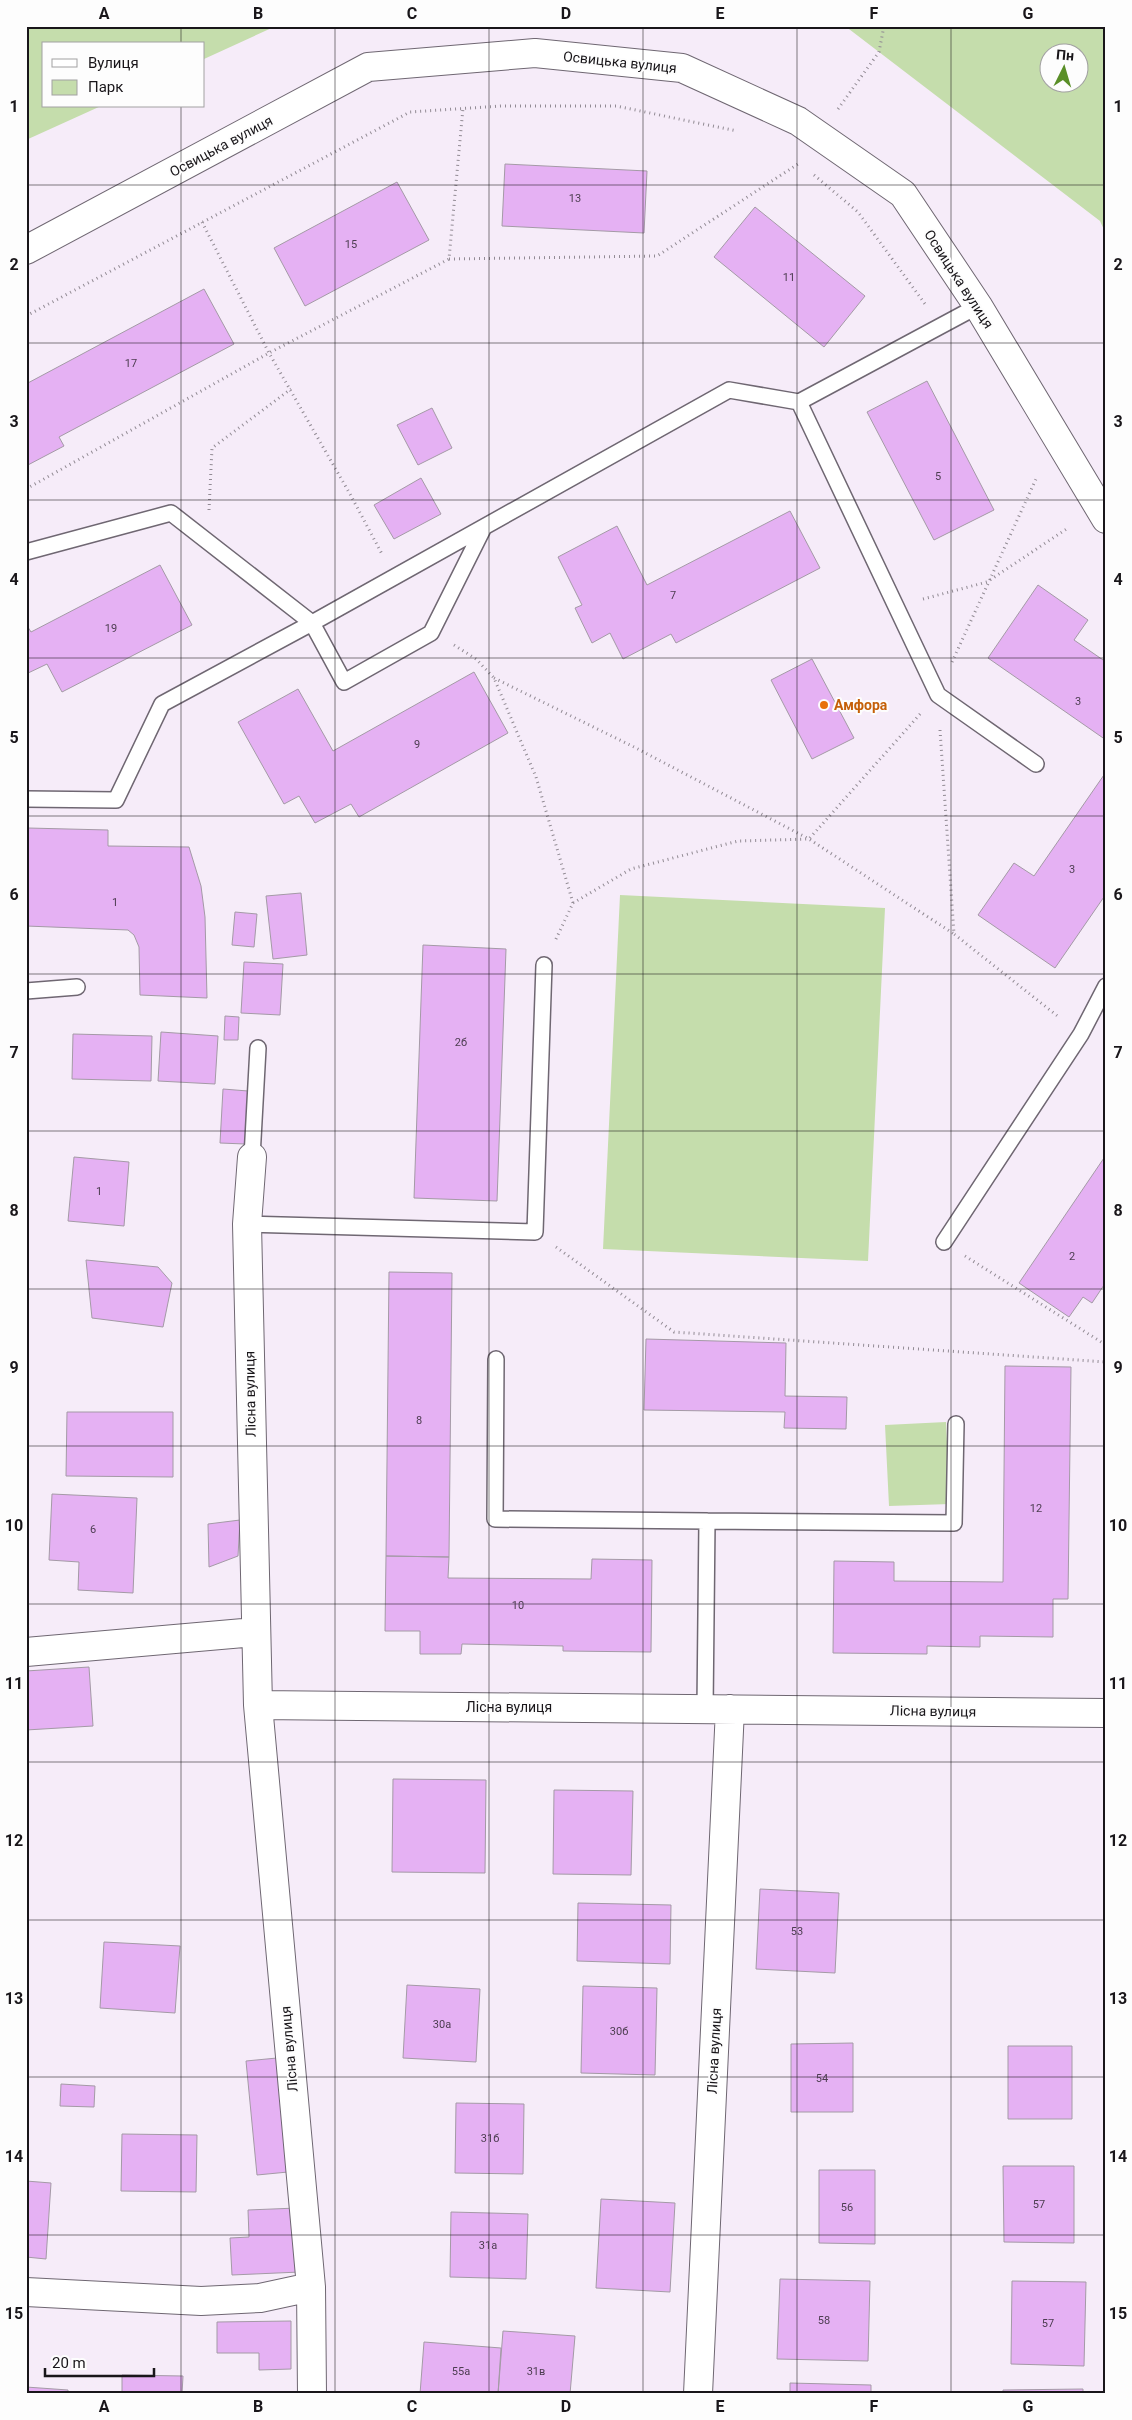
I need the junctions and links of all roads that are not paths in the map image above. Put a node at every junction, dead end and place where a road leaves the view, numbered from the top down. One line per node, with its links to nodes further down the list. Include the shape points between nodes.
1 (26, 250): 2 (street, Освицька вулиця, via 368,67 535,52 682,68 798,121 903,194)
2 (978, 306): 3 (lane); 4 (street, Освицька вулиця)
3 (799, 402): 5 (lane, via 729,390); 8 (lane, via 938,695)
4 (1106, 519)
5 (484, 527): 7 (lane); 7 (lane, via 432,630 344,682)
6 (26, 552): 7 (lane, via 171,512)
7 (312, 623): 9 (lane, via 162,704 116,800)
8 (1036, 764)
9 (26, 799)
10 (544, 965): 16 (lane, via 535,1232)
11 (1106, 986): 17 (lane, via 1081,1034)
12 (77, 987): 13 (lane)
13 (26, 991)
14 (258, 1048): 15 (lane)
15 (252, 1157): 16 (street, Лісна вулиця)
16 (247, 1224): 21 (street, Лісна вулиця)
17 (944, 1242)
18 (496, 1358): 20 (lane, via 494,1519)
19 (956, 1424): 20 (lane, via 954,1523)
20 (707, 1521): 24 (lane)
21 (255, 1632): 22 (street); 23 (street, Лісна вулиця)
22 (26, 1652)
23 (258, 1705): 24 (street, Лісна вулиця); 26 (street, Лісна вулиця)
24 (718, 1709): 25 (street, Лісна вулиця); 29 (street, Лісна вулиця)
25 (1106, 1713)
26 (311, 2286): 27 (street, via 260,2298 201,2301); 28 (street, Лісна вулиця)
27 (26, 2292)
28 (312, 2394)
29 (698, 2394)

